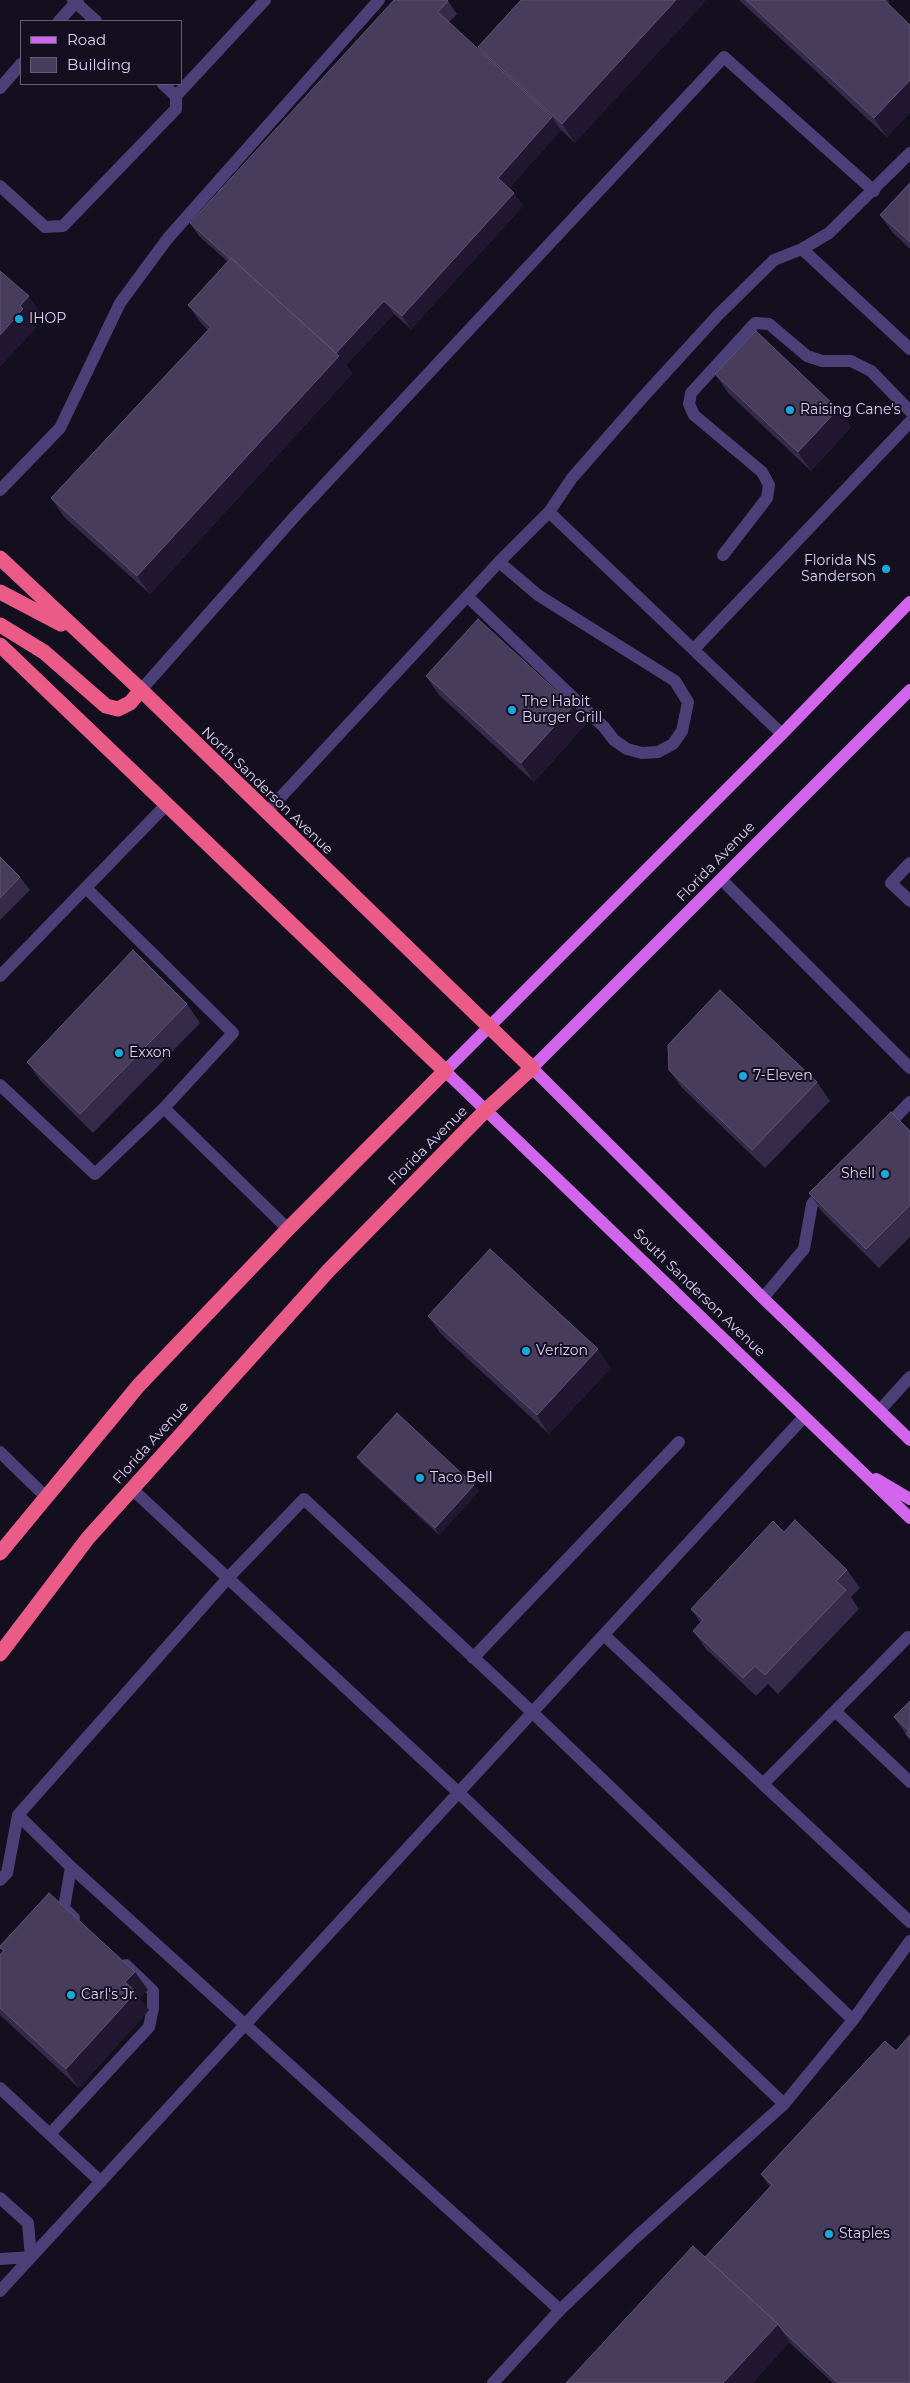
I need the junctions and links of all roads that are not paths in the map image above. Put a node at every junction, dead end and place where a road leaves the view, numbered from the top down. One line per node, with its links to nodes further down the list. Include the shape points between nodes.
1 (265, 0): 9 (lane)
2 (379, 0): 17 (lane, via 168,238 120,303 60,428)
3 (76, 1): 4 (lane); 5 (lane)
4 (60, 20)
5 (95, 20)
6 (20, 65): 8 (lane)
7 (164, 85): 9 (lane)
8 (0, 88)
9 (176, 96): 11 (lane, via 176,109 63,226 45,226)
10 (910, 153): 12 (lane)
11 (0, 186)
12 (874, 191): 13 (lane, via 829,233); 29 (lane, via 724,57 296,515)
13 (802, 249): 14 (lane); 18 (lane, via 774,260 718,315 572,478)
14 (910, 349)
15 (910, 411): 19 (lane, via 871,371 850,361 822,361 807,356 770,324 755,323 691,393 689,404 694,415 762,472 769,485 768,498)
16 (910, 422): 28 (lane)
17 (0, 490)
18 (549, 512): 21 (lane); 28 (lane)
19 (723, 555)
20 (0, 558): 26 (highway, North Sanderson Avenue)
21 (499, 562): 23 (lane); 23 (lane, via 538,595 675,681 688,702 682,731 673,744 658,752 642,753 627,749 614,740)
22 (0, 592): 26 (highway)
23 (468, 597): 33 (lane)
24 (910, 602): 31 (main road)
25 (0, 625): 29 (highway, via 44,652 106,706 118,709 130,703)
26 (78, 633): 29 (highway, North Sanderson Avenue)
27 (0, 645): 32 (highway)
28 (695, 648): 31 (lane)
29 (141, 690): 33 (highway, North Sanderson Avenue)
30 (910, 690): 35 (main road, Florida Avenue)
31 (782, 734): 39 (main road)
32 (167, 804): 36 (lane); 42 (highway)
33 (266, 813): 39 (highway, North Sanderson Avenue)
34 (910, 863): 37 (lane, via 891,883)
35 (722, 880): 40 (main road, Florida Avenue); 41 (lane)
36 (86, 888): 38 (lane); 45 (lane, via 233,1033)
37 (910, 901)
38 (0, 976)
39 (490, 1027): 40 (highway, North Sanderson Avenue); 42 (main road)
40 (532, 1068): 46 (highway, Florida Avenue); 50 (main road)
41 (910, 1068)
42 (446, 1071): 46 (main road, South Sanderson Avenue); 49 (highway)
43 (0, 1085): 45 (lane, via 95,1174)
44 (910, 1102): 47 (lane)
45 (164, 1108): 49 (lane)
46 (486, 1110): 53 (main road, South Sanderson Avenue); 58 (highway, Florida Avenue, via 329,1270)
47 (877, 1136)
48 (838, 1177): 50 (lane, via 812,1204 804,1249)
49 (288, 1229): 59 (highway, via 139,1385)
50 (764, 1298): 52 (main road)
51 (910, 1377): 52 (lane)
52 (880, 1410): 54 (main road)
53 (804, 1417): 57 (main road, South Sanderson Avenue); 64 (lane)
54 (910, 1440)
55 (679, 1442): 67 (lane)
56 (0, 1452): 59 (lane)
57 (857, 1467): 60 (main road); 61 (main road, South Sanderson Avenue)
58 (132, 1488): 63 (lane); 66 (highway, Florida Avenue, via 88,1538)
59 (46, 1497): 62 (highway)
60 (910, 1499)
61 (910, 1518)
62 (0, 1553)
63 (228, 1578): 67 (lane, via 304,1499); 72 (lane); 73 (lane)
64 (604, 1635): 69 (lane); 71 (lane)
65 (908, 1637): 68 (lane)
66 (0, 1654)
67 (474, 1658): 69 (lane)
68 (835, 1711): 70 (lane); 71 (lane)
69 (532, 1713): 72 (lane); 80 (lane)
70 (910, 1782)
71 (763, 1784): 76 (lane)
72 (459, 1794): 81 (lane); 83 (lane)
73 (18, 1815): 74 (lane); 75 (lane, via 7,1873)
74 (71, 1866): 77 (lane, via 64,1908); 81 (lane)
75 (0, 1880)
76 (910, 1922)
77 (84, 1927)
78 (910, 1941): 80 (lane)
79 (119, 1959): 84 (lane, via 153,1991 150,2027)
80 (853, 2020): 83 (lane)
81 (246, 2025): 85 (lane); 90 (lane)
82 (0, 2088): 84 (lane)
83 (784, 2104): 90 (lane)
84 (50, 2134): 85 (lane)
85 (101, 2182): 87 (lane)
86 (0, 2198): 87 (lane, via 28,2223)
87 (31, 2257): 88 (lane); 89 (lane)
88 (0, 2259)
89 (0, 2291)
90 (560, 2310): 91 (lane)
91 (492, 2383)

